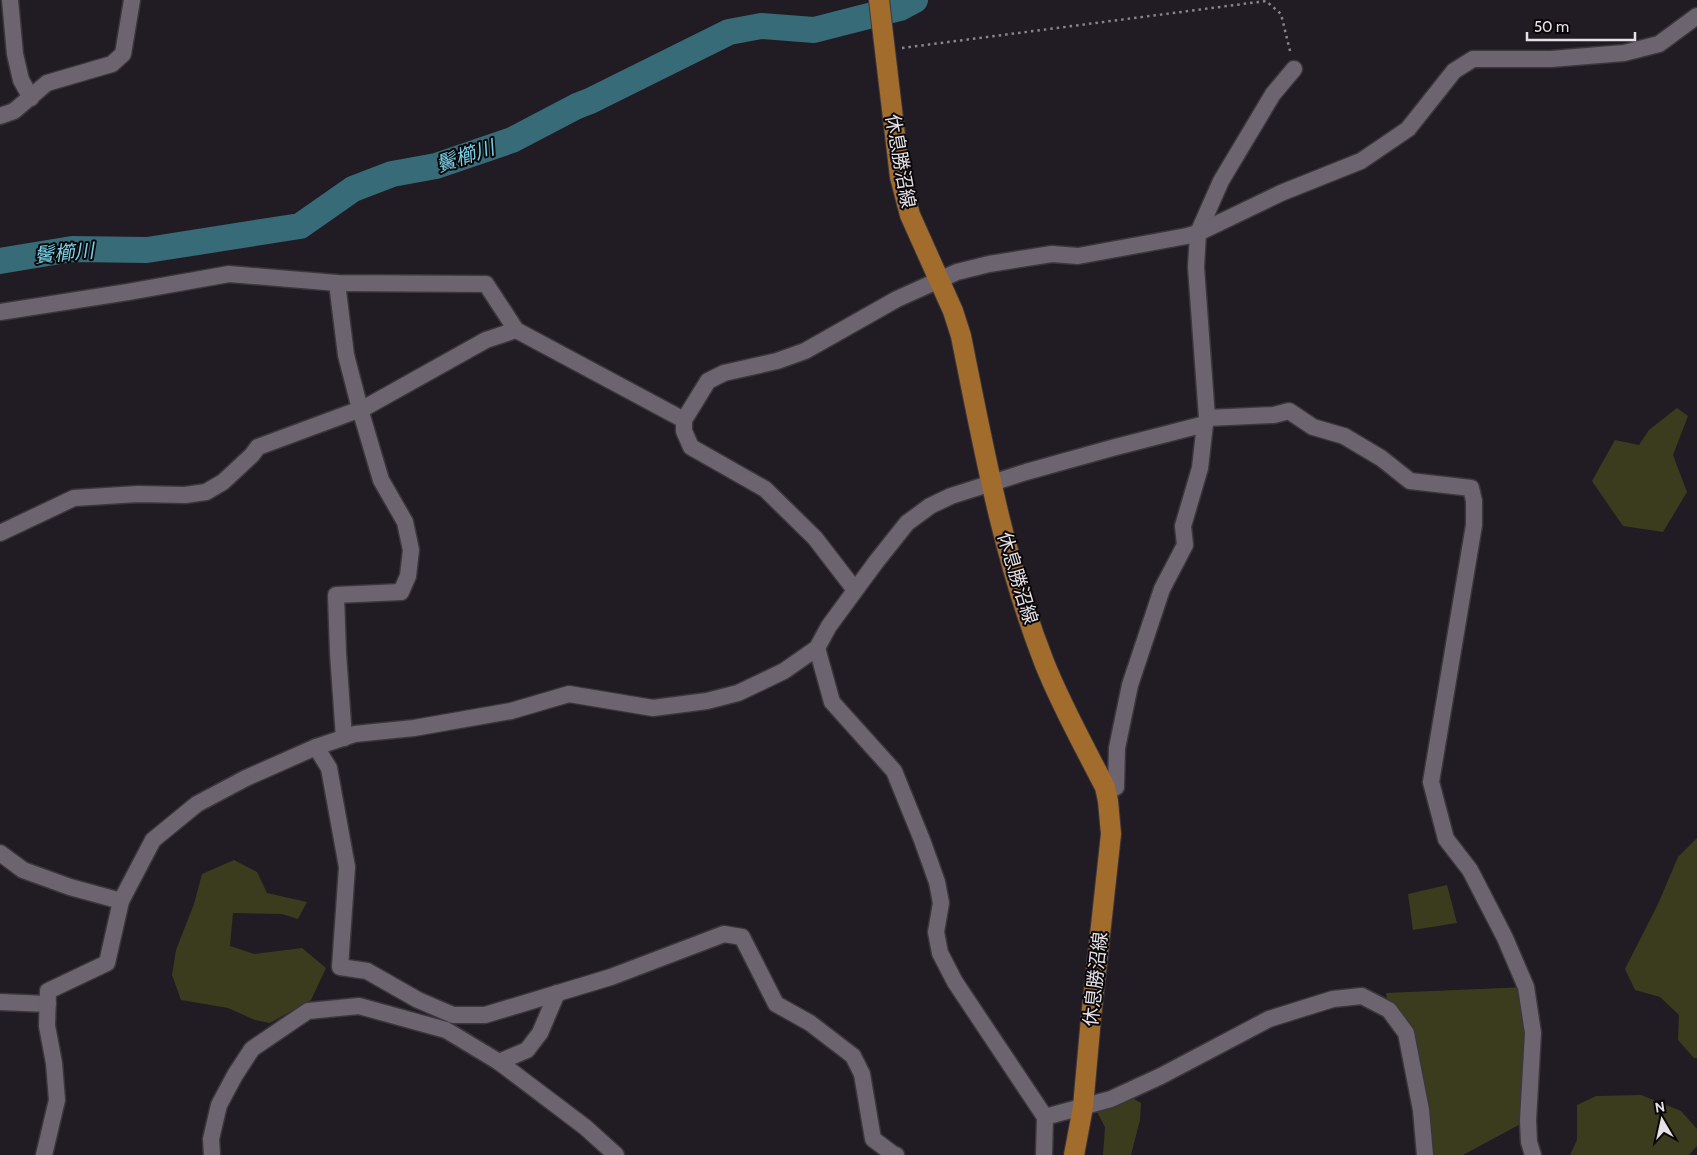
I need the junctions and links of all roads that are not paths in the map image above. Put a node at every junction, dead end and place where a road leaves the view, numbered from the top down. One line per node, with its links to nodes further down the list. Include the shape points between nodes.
1 (10, 0): 6 (street, via 15,54 21,80)
2 (132, 0): 6 (street, via 123,54 112,64 47,83)
3 (879, 0): 9 (main road, 休息勝沼線, via 900,177 910,215)
4 (1697, 16): 8 (street, via 1659,44 1624,53 1551,59 1473,59 1454,70 1408,129 1361,161 1281,193)
5 (1294, 69): 8 (street, via 1273,94 1221,181)
6 (31, 98): 7 (street, via 14,111)
7 (0, 116)
8 (1198, 233): 9 (street, via 1078,256 1052,254 989,264); 15 (street, via 1196,267)
9 (939, 280): 14 (street, via 897,299 805,351 724,373 708,381); 16 (main road, 休息勝沼線, via 961,336)
10 (337, 283): 11 (street, via 229,274); 12 (street, via 486,284); 13 (street, via 346,355)
11 (0, 312)
12 (516, 330): 13 (street, via 486,340); 14 (street)
13 (360, 409): 17 (street, via 258,447 223,482 206,492 74,498); 20 (street, via 382,480 405,522 412,550 408,576 401,592 336,595)
14 (684, 420): 18 (street, via 684,430 691,447 765,489 815,538)
15 (1206, 421): 16 (street); 22 (street, via 1200,468 1183,526 1185,545 1162,589 1136,664 1116,748 1116,788); 40 (street, via 1288,411 1313,427 1344,436 1381,458 1410,481 1471,488 1474,525 1431,782 1446,838 1470,870 1506,938 1526,987 1532,1033 1528,1120)
16 (992, 483): 18 (street, via 937,502 907,523); 22 (main road, 休息勝沼線, via 1004,538 1044,662)
17 (0, 533)
18 (855, 590): 19 (street)
19 (817, 648): 20 (street, via 784,671 738,694 707,701 652,708 569,694 510,711); 30 (street, via 832,702 894,771 898,780 937,882 941,903 936,932 940,954 955,982)
20 (344, 738): 21 (street)
21 (316, 747): 24 (street, via 197,804 153,840); 25 (street, via 329,768 347,867 340,967 367,971 418,1000 453,1015 485,1016)
22 (1106, 793): 29 (main road, 休息勝沼線, via 1111,834)
23 (0, 853): 24 (street, via 23,870)
24 (121, 901): 27 (street, via 107,963 48,991)
25 (557, 993): 28 (street, via 540,1033 527,1050); 36 (street, via 724,934 742,937 776,1004 810,1023 853,1056 862,1074 873,1140)
26 (0, 1002): 27 (street)
27 (48, 1004): 32 (street, via 47,1026 57,1100)
28 (499, 1062): 31 (street); 33 (street, via 446,1030 359,1006 308,1011 252,1049 219,1105 211,1139)
29 (1083, 1108): 30 (street); 38 (main road, 休息勝沼線); 39 (street, via 1161,1076 1269,1019 1333,999 1362,996 1388,1010 1406,1033 1421,1110)
30 (1045, 1117): 37 (street)
31 (585, 1126): 34 (street); 35 (street)
32 (44, 1155)
33 (212, 1155)
34 (596, 1155)
35 (616, 1155)
36 (896, 1155)
37 (1044, 1155)
38 (1074, 1155)
39 (1425, 1155)
40 (1533, 1155)

